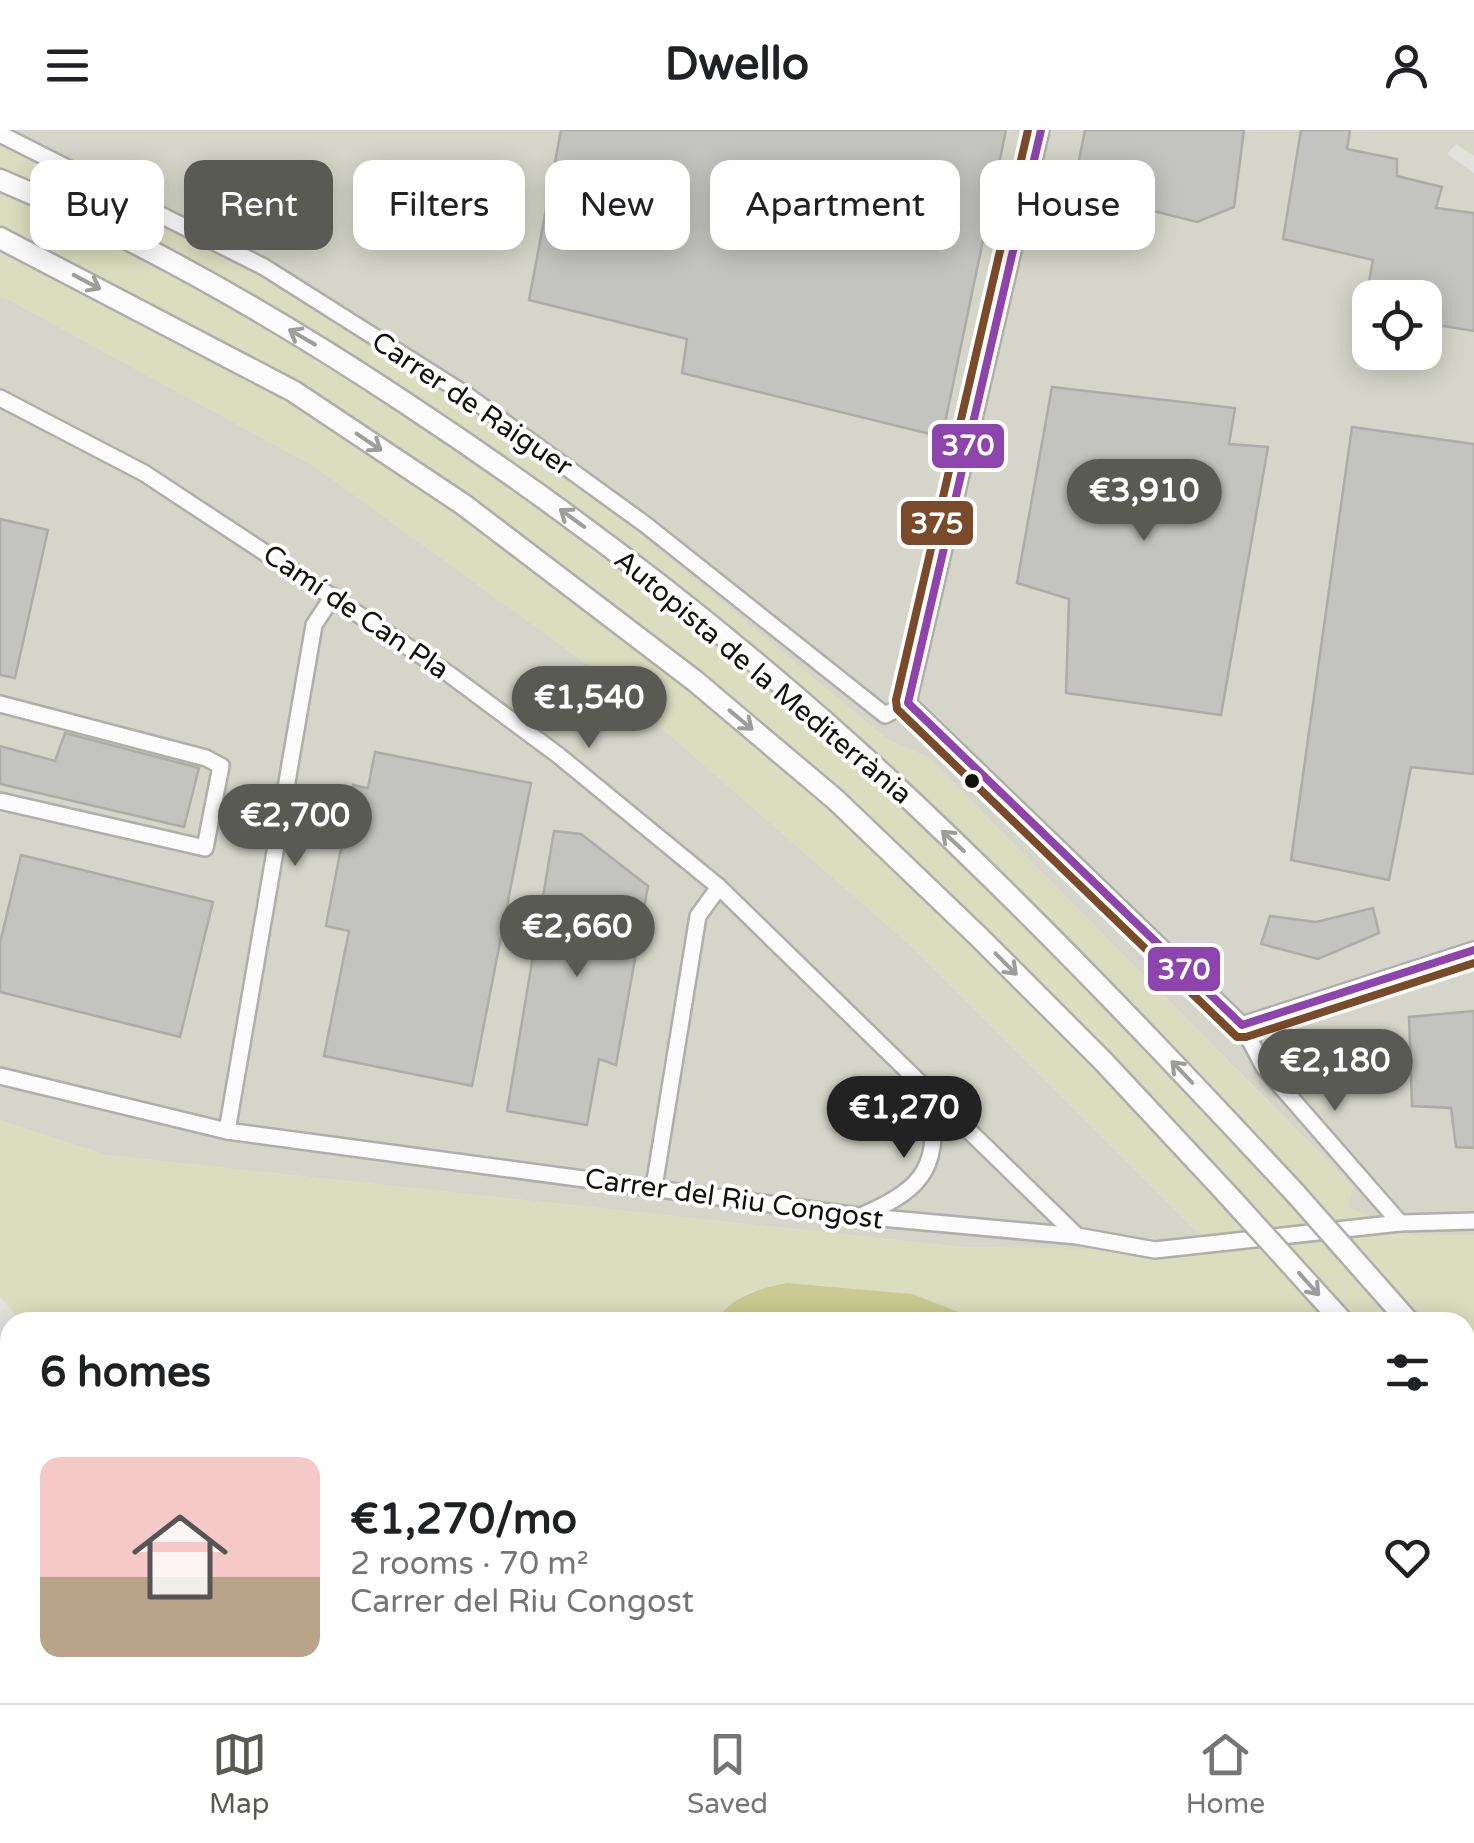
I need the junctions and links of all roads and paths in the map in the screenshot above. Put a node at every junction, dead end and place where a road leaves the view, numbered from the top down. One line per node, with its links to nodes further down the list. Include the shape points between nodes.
1 (1042, 130): 7 (street)
2 (0, 134): 7 (street, Carrer de Raiguer, via 264,267 468,396 646,525 885,715)
3 (0, 180): 22 (highway, Autopista de la Mediterrània, one-way to 3, bridge, via 1078,964 784,687 589,530 306,339 126,239)
4 (0, 238): 21 (highway, Autopista de la Mediterrània, one-way to 21, bridge, via 294,391 464,504 695,681 836,800 1104,1061)
5 (0, 398): 6 (street, Camí de Can Pla, via 144,473)
6 (333, 596): 10 (street, Camí de Can Pla, via 558,755); 15 (street, via 314,625)
7 (908, 703): 12 (street)
8 (0, 704): 9 (street, via 221,766 205,848)
9 (0, 801)
10 (719, 887): 14 (street, Camí de Can Pla); 16 (street, via 698,916)
11 (1474, 950): 12 (street)
12 (1242, 1025): 19 (street, via 1264,1067)
13 (0, 1076): 15 (street, Carrer del Riu Congost)
14 (932, 1095): 17 (street, via 934,1142 924,1171 903,1196); 20 (street, Camí de Can Pla)
15 (227, 1131): 16 (street, Carrer del Riu Congost)
16 (654, 1187): 17 (street, Carrer del Riu Congost)
17 (859, 1216): 20 (street, Carrer del Riu Congost)
18 (1474, 1221): 19 (street, Carrer del Riu Congost)
19 (1400, 1223): 20 (street, Carrer del Riu Congost, via 1155,1250)
20 (1077, 1236)
21 (1334, 1312)
22 (1400, 1312)

